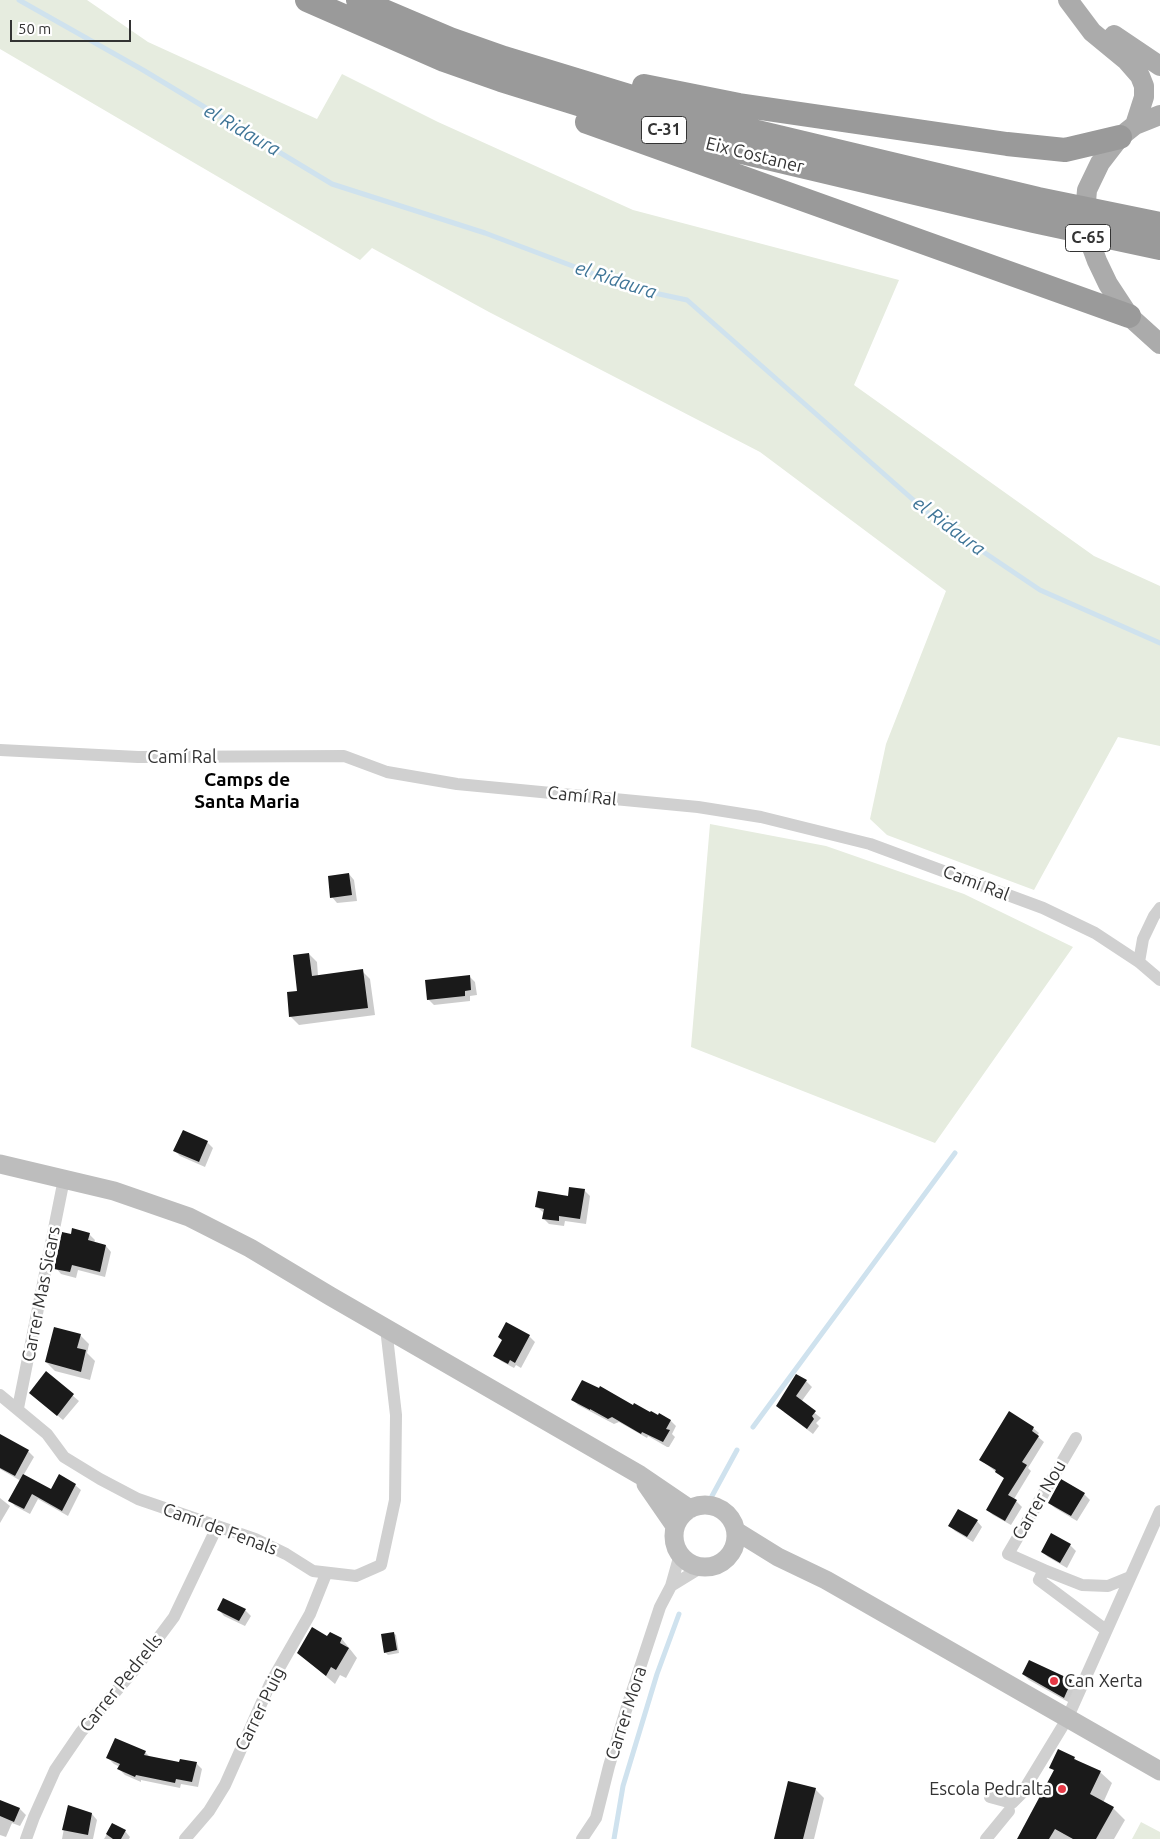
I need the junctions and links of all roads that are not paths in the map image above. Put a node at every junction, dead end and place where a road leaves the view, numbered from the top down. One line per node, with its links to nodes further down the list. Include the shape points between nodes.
1 (307, 0): 5 (highway, Eix Costaner / C-31, via 444,60)
2 (358, 0): 5 (highway, Eix Costaner / C-31, via 450,39)
3 (1068, 0): 4 (main road, C-65); 7 (main road, C-65, via 1092,32 1140,76 1144,97)
4 (1160, 66)
5 (502, 69): 7 (highway, via 586,72 739,105 1065,150); 8 (highway, Eix Costaner / C-31, via 704,143); 11 (highway, via 560,113)
6 (1160, 115): 7 (main road, C-65)
7 (1128, 131): 11 (main road, C-65, via 1100,162 1087,190 1084,226 1108,284)
8 (1036, 210): 9 (highway, Eix Costaner / C-31); 10 (highway, Eix Costaner / C-31)
9 (1160, 224)
10 (1160, 248)
11 (1129, 316): 12 (main road, C-65)
12 (1160, 344)
13 (0, 750): 15 (street, Camí Ral, via 138,757 344,756 387,772 457,784 698,807 760,817 870,844 1043,908 1095,933)
14 (1160, 908): 15 (street, via 1144,939)
15 (1139, 962): 16 (street, Camí Ral)
16 (1160, 980)
17 (0, 1164): 18 (street)
18 (64, 1179): 19 (street, via 114,1191 189,1217 250,1248); 21 (street, Carrer Mas Sicars)
19 (386, 1328): 23 (street); 34 (street, Camí de Fenals, via 396,1415 395,1500 381,1565 356,1576)
20 (0, 1395): 21 (street, Camí de Fenals)
21 (18, 1408): 27 (street, Camí de Fenals, via 47,1434 64,1457 100,1479 138,1499)
22 (1076, 1438): 33 (street, Carrer Nou, via 1008,1554)
23 (640, 1475): 24 (street); 26 (street)
24 (690, 1509): 26 (street); 28 (street, via 705,1505 721,1509 732,1521)
25 (1160, 1511): 35 (street)
26 (675, 1526): 30 (street, via 674,1538)
27 (217, 1527): 34 (street, Camí de Fenals, via 255,1539); 42 (street, Carrer Pedrells, via 174,1617 136,1669 81,1732 55,1770)
28 (736, 1532): 29 (street, via 735,1545); 31 (street)
29 (730, 1553): 31 (street); 32 (street, via 720,1563)
30 (680, 1554): 32 (street, via 688,1562); 36 (street, Carrer Mora)
31 (778, 1557): 38 (street, via 826,1580)
32 (702, 1567): 36 (street)
33 (1044, 1570): 35 (street, via 1082,1585 1108,1586); 37 (street, via 1039,1580)
34 (326, 1574): 43 (street, Carrer Puig, via 310,1614 270,1684 225,1785 209,1811)
35 (1130, 1577): 37 (street)
36 (671, 1586): 44 (street, Carrer Mora, via 660,1607 626,1710 596,1818)
37 (1106, 1630): 38 (street)
38 (1067, 1719): 39 (street); 40 (street, via 1022,1793 1012,1803)
39 (1160, 1772)
40 (990, 1797)
41 (1009, 1811): 45 (street)
42 (26, 1839)
43 (185, 1839)
44 (582, 1839)
45 (986, 1839)

